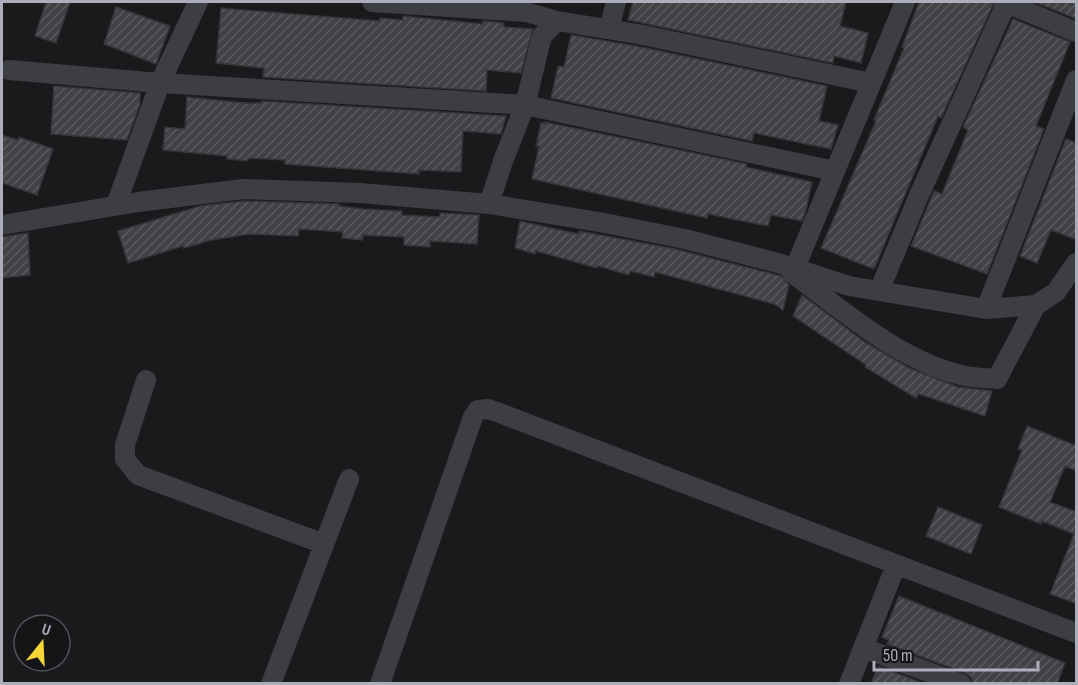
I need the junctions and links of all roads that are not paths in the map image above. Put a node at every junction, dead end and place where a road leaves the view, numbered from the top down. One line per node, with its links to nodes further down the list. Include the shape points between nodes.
1 (198, 2): 11 (street)
2 (372, 2): 6 (street, via 526,12)
3 (616, 2): 7 (street)
4 (905, 2): 12 (street)
5 (1006, 2): 8 (street); 20 (street)
6 (557, 21): 7 (street); 13 (street, via 542,36)
7 (609, 29): 12 (street)
8 (1077, 32)
9 (9, 70): 11 (street)
10 (1077, 80): 22 (street)
11 (160, 83): 13 (street); 16 (street)
12 (871, 83): 14 (street)
13 (525, 105): 14 (street); 15 (street)
14 (835, 171): 19 (street)
15 (489, 204): 16 (street, via 360,193 243,189); 19 (street, via 685,239)
16 (116, 205): 17 (street)
17 (2, 225)
18 (1077, 262): 21 (street, via 1056,292)
19 (787, 266): 20 (street, via 849,286); 21 (street, via 865,326 916,359 962,375 997,379)
20 (879, 291): 22 (street)
21 (1036, 305): 22 (street)
22 (986, 309)
23 (146, 380): 25 (street, via 125,446 125,459 138,475)
24 (349, 479): 25 (street)
25 (324, 544): 29 (street)
26 (896, 565): 27 (street); 28 (street); 30 (street, via 497,412 478,410)
27 (1077, 633)
28 (863, 648): 31 (street); 32 (street)
29 (271, 684)
30 (380, 684)
31 (849, 684)
32 (961, 684)

